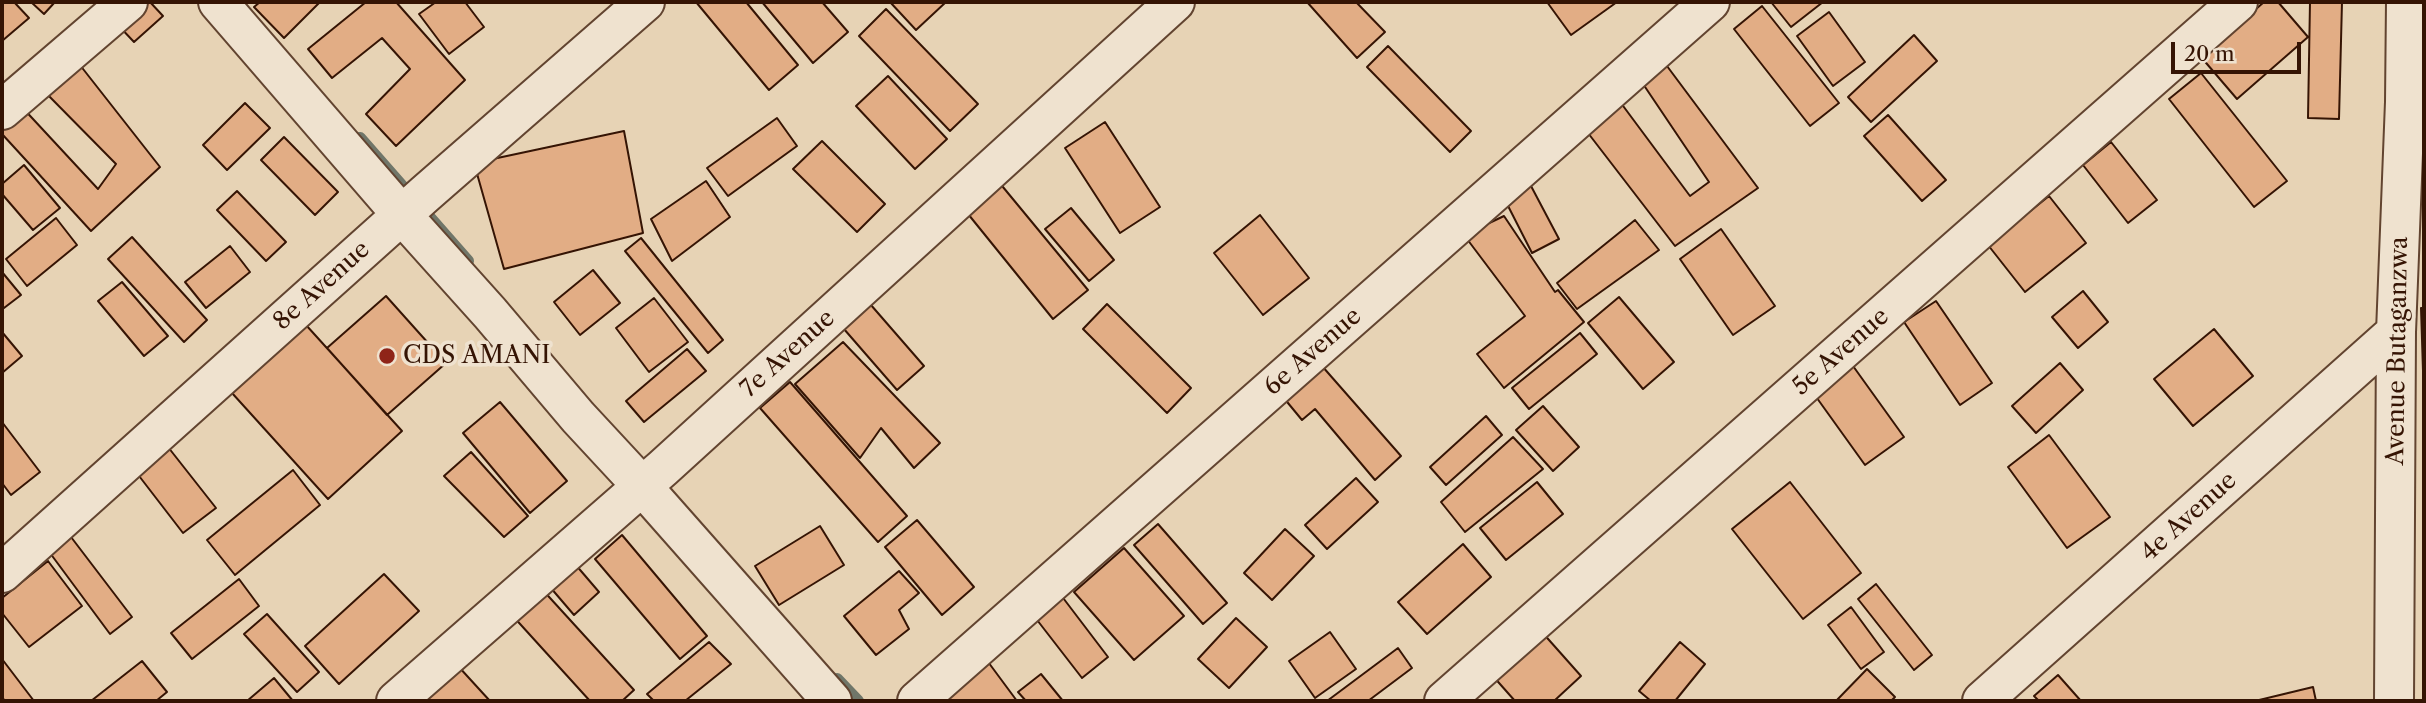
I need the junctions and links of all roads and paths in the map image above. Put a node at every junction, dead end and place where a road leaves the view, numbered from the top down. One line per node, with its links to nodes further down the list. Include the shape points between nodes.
1 (128, 2): 8 (street)
2 (218, 2): 9 (street)
3 (645, 2): 9 (street, 8e Avenue)
4 (1175, 2): 11 (street, 7e Avenue)
5 (1710, 2): 16 (street, 6e Avenue)
6 (2238, 2): 17 (street, 5e Avenue)
7 (2406, 2): 10 (street, Avenue Butaganzwa)
8 (2, 110)
9 (413, 205): 11 (street, via 490,313 578,417); 13 (street, 8e Avenue)
10 (2396, 332): 12 (street, Avenue Butaganzwa); 18 (street, 4e Avenue)
11 (652, 478): 14 (street, 7e Avenue); 15 (street)
12 (2410, 557): 19 (street, Avenue Butaganzwa)
13 (2, 573)
14 (396, 701)
15 (832, 701)
16 (917, 701)
17 (1444, 701)
18 (1982, 701)
19 (2394, 701)

